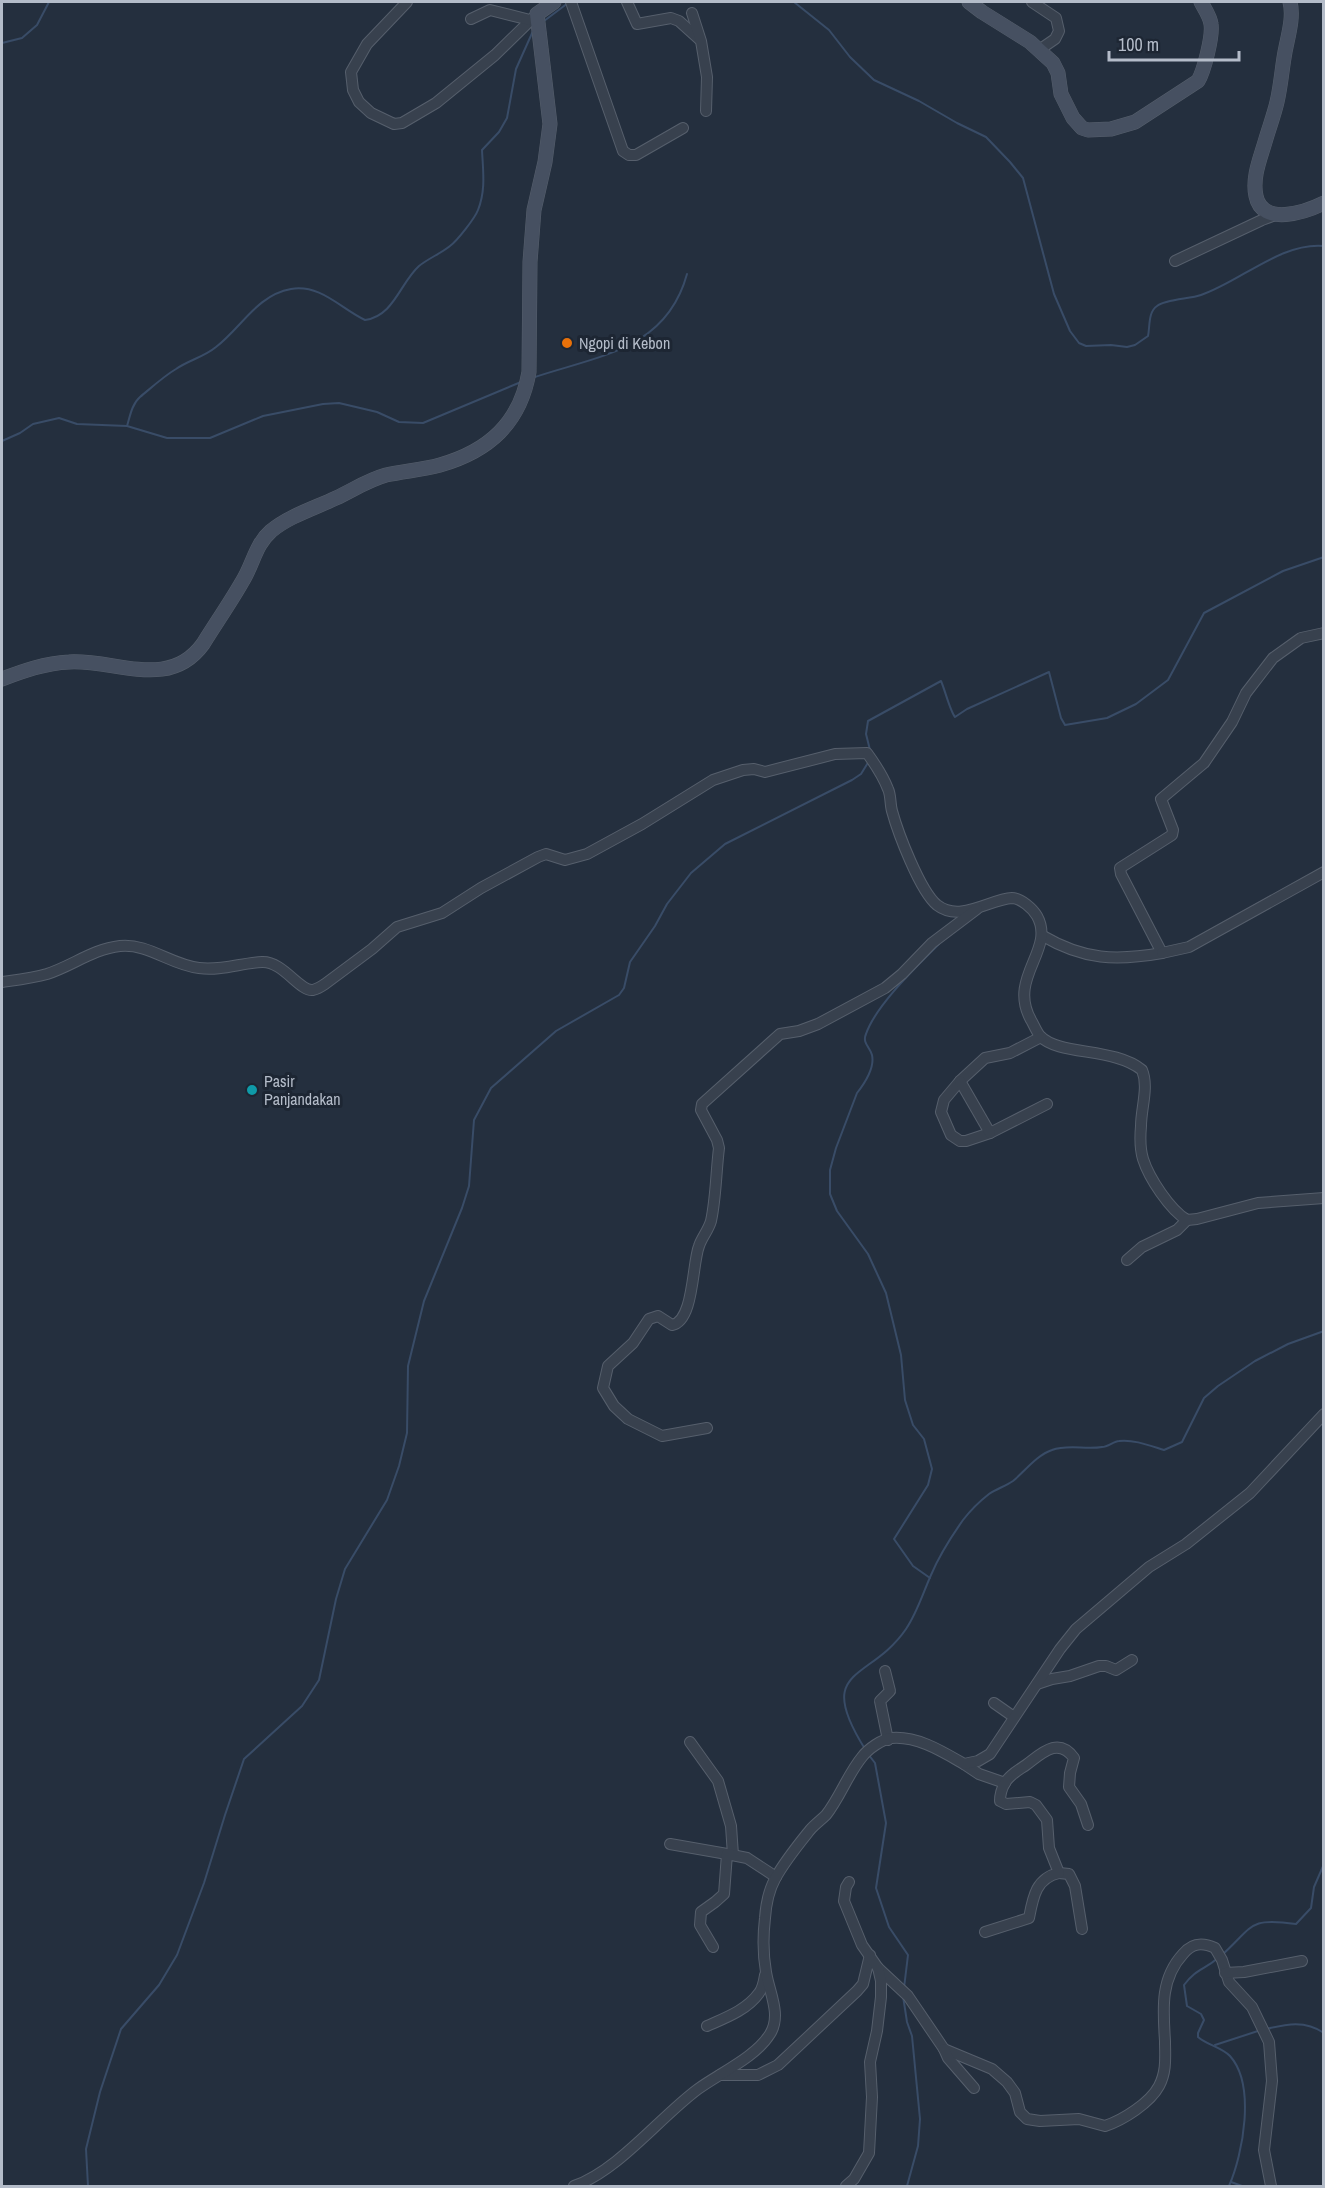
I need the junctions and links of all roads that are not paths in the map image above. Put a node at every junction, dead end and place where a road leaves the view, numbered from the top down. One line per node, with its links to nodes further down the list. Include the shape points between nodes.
1 (407, 2): 10 (street, via 367,44 351,72 359,102 394,124 435,103 495,55)
2 (554, 2): 10 (street)
3 (571, 2): 15 (street, via 623,151 636,155)
4 (627, 2): 12 (street, via 639,25 671,18)
5 (969, 2): 13 (street)
6 (1032, 2): 13 (street, via 1056,18 1059,31 1055,39)
7 (1200, 2): 13 (street, via 1212,32 1198,81 1136,122 1118,128 1088,130 1077,124 1061,94 1056,67)
8 (1290, 2): 17 (street, via 1279,90 1256,186 1262,207)
9 (692, 13): 12 (street)
10 (534, 17): 11 (street, via 490,10); 20 (street, via 550,124 534,210 529,372 522,399 510,421 498,434 457,459 364,483 272,530 256,549 244,580 202,644 184,663 146,670 70,661)
11 (471, 19)
12 (700, 41): 14 (street, via 708,77)
13 (1039, 50)
14 (706, 111)
15 (683, 128)
16 (1323, 203): 17 (street, via 1305,212)
17 (1279, 214): 18 (street)
18 (1175, 261)
19 (1323, 633): 24 (street, via 1302,638 1273,658 1245,693 1232,722 1204,763 1161,799 1172,835 1120,868)
20 (2, 679)
21 (1323, 872): 24 (street, via 1189,947)
22 (977, 909): 23 (street, via 1012,898 1020,901 1037,917); 25 (street, via 944,909 929,896 903,843 888,789 874,763 867,753 835,754 777,770 743,770 720,778 586,854 565,861 546,854 538,857 442,913 397,927 313,990 267,962 224,969 198,968 130,946 82,956 48,974); 34 (street, via 932,943 885,988 818,1024 780,1034 702,1104 700,1110 719,1148 711,1219 698,1247 691,1295 678,1324 672,1325 658,1316 649,1319 633,1343 608,1366 603,1388 628,1419 662,1436)
23 (1042, 936): 24 (street, via 1078,953 1120,958); 26 (street, via 1023,989 1023,1002)
24 (1162, 953)
25 (2, 982)
26 (1041, 1037): 27 (street, via 1010,1053 989,1056); 31 (street, via 1060,1046 1121,1058 1142,1070 1146,1082 1141,1125 1143,1159 1164,1197)
27 (960, 1081): 29 (street); 29 (street, via 942,1105 942,1119 951,1135 966,1141)
28 (1047, 1104): 29 (street)
29 (990, 1133)
30 (1323, 1198): 31 (street, via 1258,1203)
31 (1187, 1220): 32 (street)
32 (1127, 1260)
33 (1323, 1414): 37 (street, via 1250,1493 1186,1544 1149,1567 1093,1614 1060,1649)
34 (707, 1428)
35 (1132, 1660): 37 (street, via 1116,1670 1099,1666)
36 (885, 1671): 40 (street, via 890,1691 880,1701)
37 (1037, 1684): 39 (street)
38 (994, 1703): 39 (street)
39 (1014, 1717): 42 (street, via 994,1751)
40 (888, 1740): 42 (street, via 908,1740 933,1747); 48 (street, via 862,1756 825,1816 810,1829)
41 (690, 1742): 46 (street, via 718,1780 729,1815)
42 (964, 1764): 43 (street)
43 (1005, 1783): 44 (street, via 1040,1753 1058,1748 1068,1752 1074,1758 1069,1787 1081,1804); 47 (street, via 1001,1803 1033,1803 1045,1816 1049,1848)
44 (1088, 1825)
45 (670, 1844): 46 (street)
46 (730, 1854): 48 (street, via 747,1858); 52 (street, via 724,1894 701,1911 700,1925)
47 (1059, 1873): 50 (street, via 1069,1874 1075,1886); 51 (street, via 1037,1887 1029,1918)
48 (776, 1877): 56 (street, via 765,1917)
49 (849, 1882): 53 (street, via 844,1901)
50 (1082, 1929)
51 (985, 1932)
52 (713, 1947)
53 (870, 1955): 55 (street); 60 (street, via 863,1984 778,2065 758,2074)
54 (1302, 1961): 57 (street)
55 (878, 1968): 59 (street, via 908,1996); 63 (street, via 881,1997 870,2061 869,2153)
56 (766, 1972): 58 (street, via 761,1992 754,1999); 60 (street, via 775,2009 770,2035)
57 (1225, 1973): 59 (street, via 1215,1948 1202,1943 1186,1950 1176,1961 1164,1992 1165,2070 1159,2086 1135,2109 1105,2126 1079,2119 1027,2119 1020,2112 1015,2093 998,2074); 64 (street, via 1234,1990 1252,2007 1269,2042 1272,2081 1264,2150)
58 (707, 2026)
59 (944, 2049): 61 (street)
60 (719, 2075): 62 (street, via 602,2171)
61 (974, 2088)
62 (574, 2187)
63 (846, 2187)
64 (1271, 2187)

